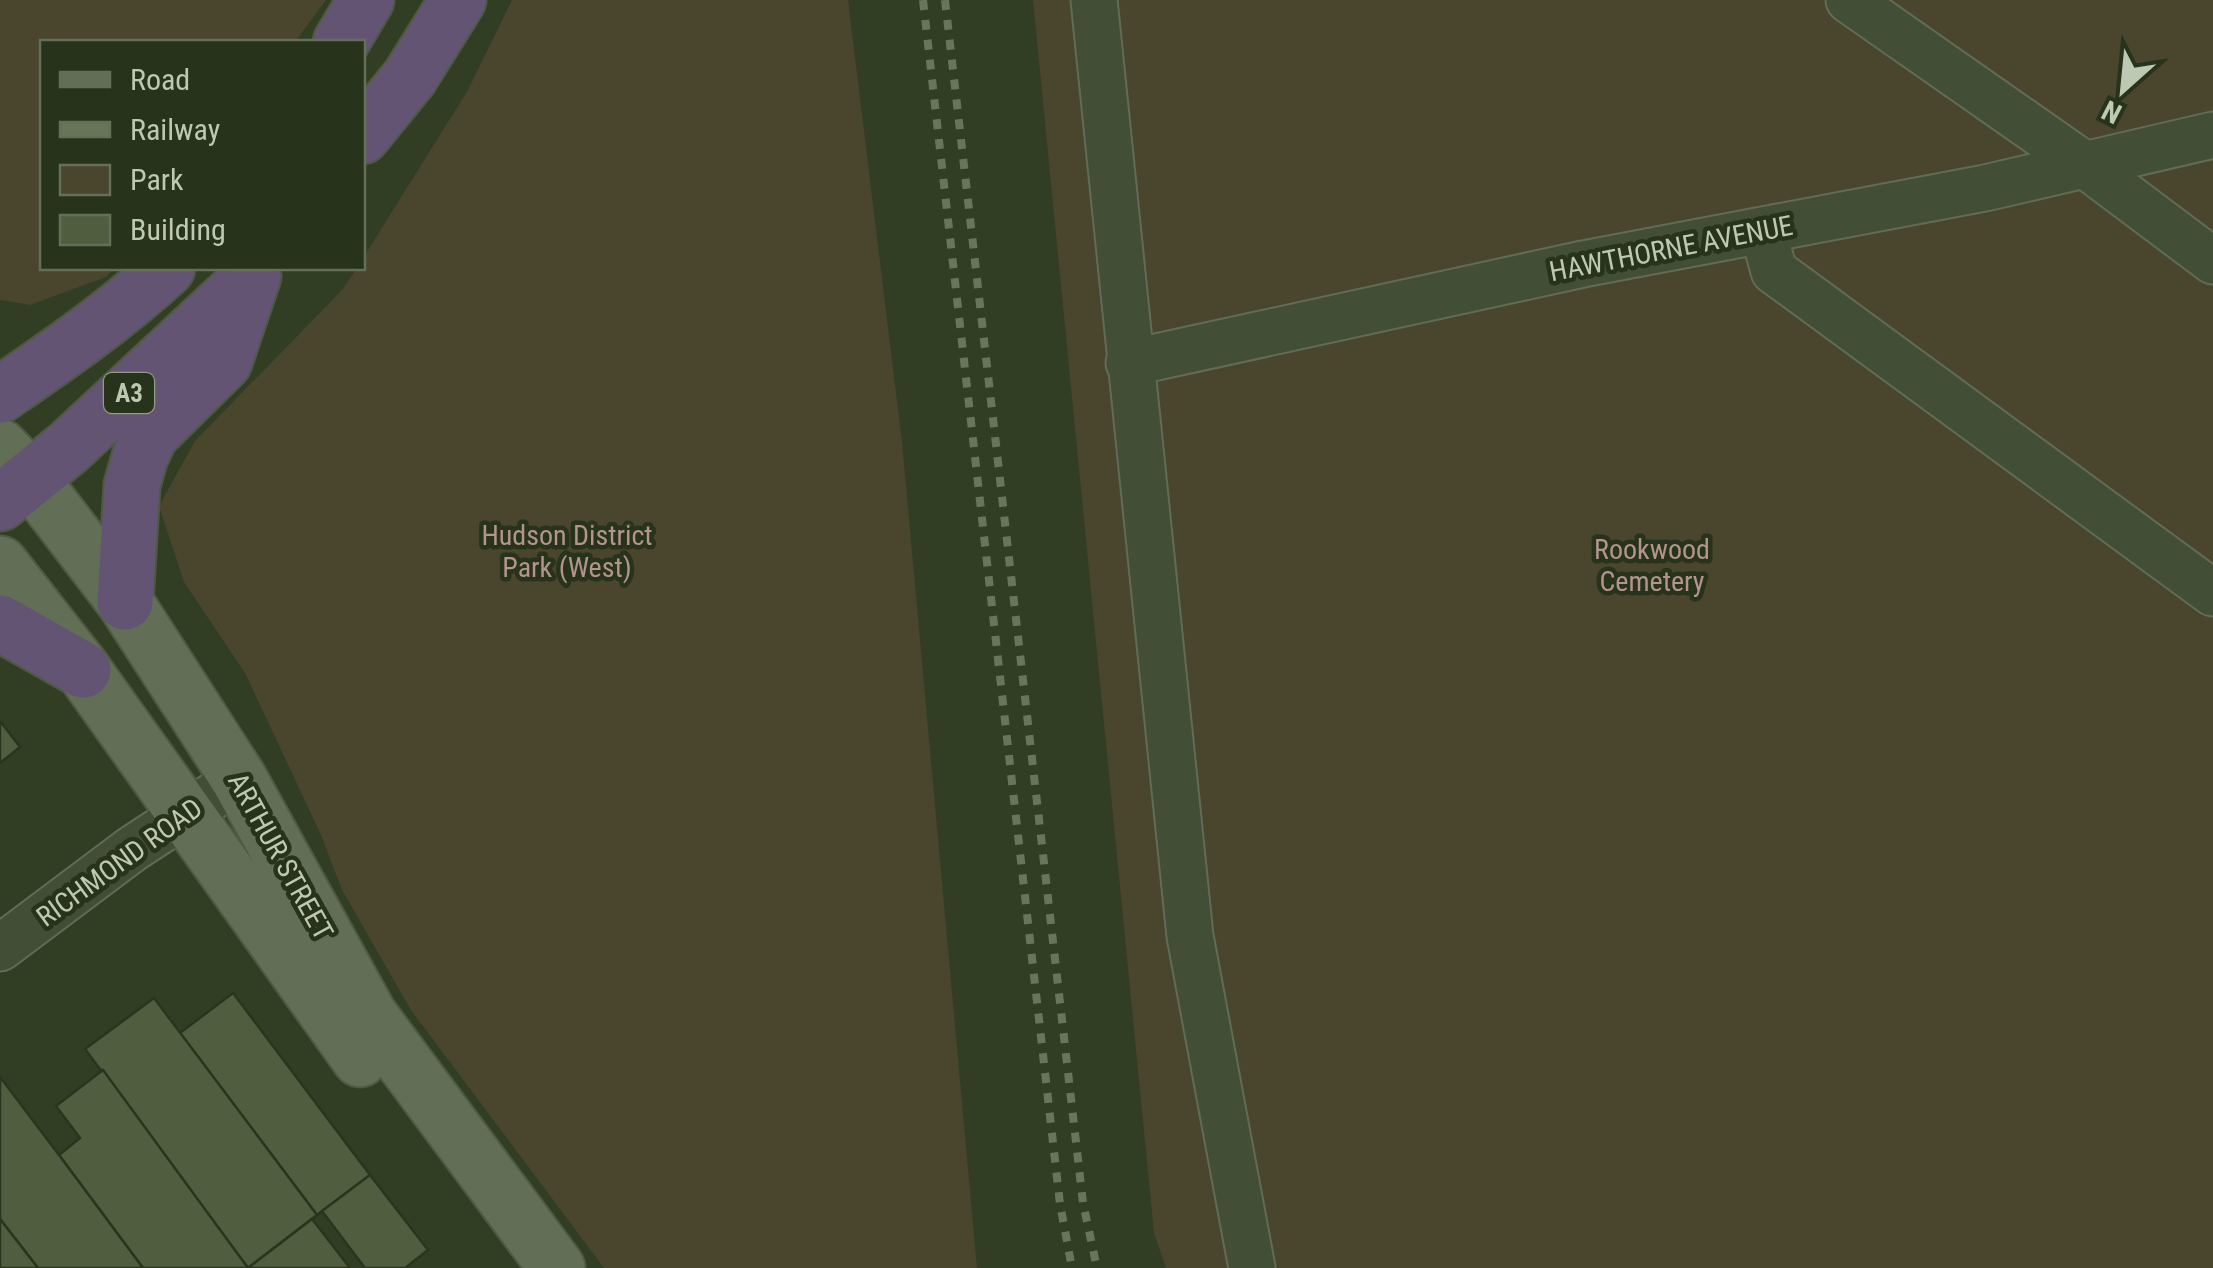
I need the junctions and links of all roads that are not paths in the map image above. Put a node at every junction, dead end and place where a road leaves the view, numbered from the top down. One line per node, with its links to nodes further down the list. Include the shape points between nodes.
1 (366, 0): 5 (highway)
2 (458, 0): 6 (highway)
3 (1094, 0): 15 (street)
4 (1849, 0): 8 (street)
5 (342, 40)
6 (365, 132)
7 (2213, 135): 8 (street, HAWTHORNE AVENUE)
8 (2084, 164): 9 (street, HAWTHORNE AVENUE); 10 (street)
9 (1763, 231): 15 (street, HAWTHORNE AVENUE); 19 (street, via 1774,271)
10 (2213, 262)
11 (165, 270): 13 (highway, A3)
12 (256, 272): 17 (highway, A3, via 138,386); 20 (highway, via 224,362 150,434 140,456)
13 (81, 339): 14 (highway); 16 (highway, A3)
14 (0, 342)
15 (1129, 364): 28 (street, via 1190,936)
16 (0, 395)
17 (10, 476): 20 (main road, ARTHUR STREET)
18 (0, 564): 22 (main road, ARTHUR STREET)
19 (2213, 592)
20 (125, 602): 23 (main road, ARTHUR STREET)
21 (0, 623): 22 (highway)
22 (82, 670): 24 (main road, ARTHUR STREET)
23 (239, 778): 24 (street, RICHMOND ROAD); 27 (main road, ARTHUR STREET, via 370,1015)
24 (184, 812): 25 (street, RICHMOND ROAD); 26 (main road, ARTHUR STREET)
25 (0, 948)
26 (514, 1268)
27 (556, 1268)
28 (1252, 1268)

